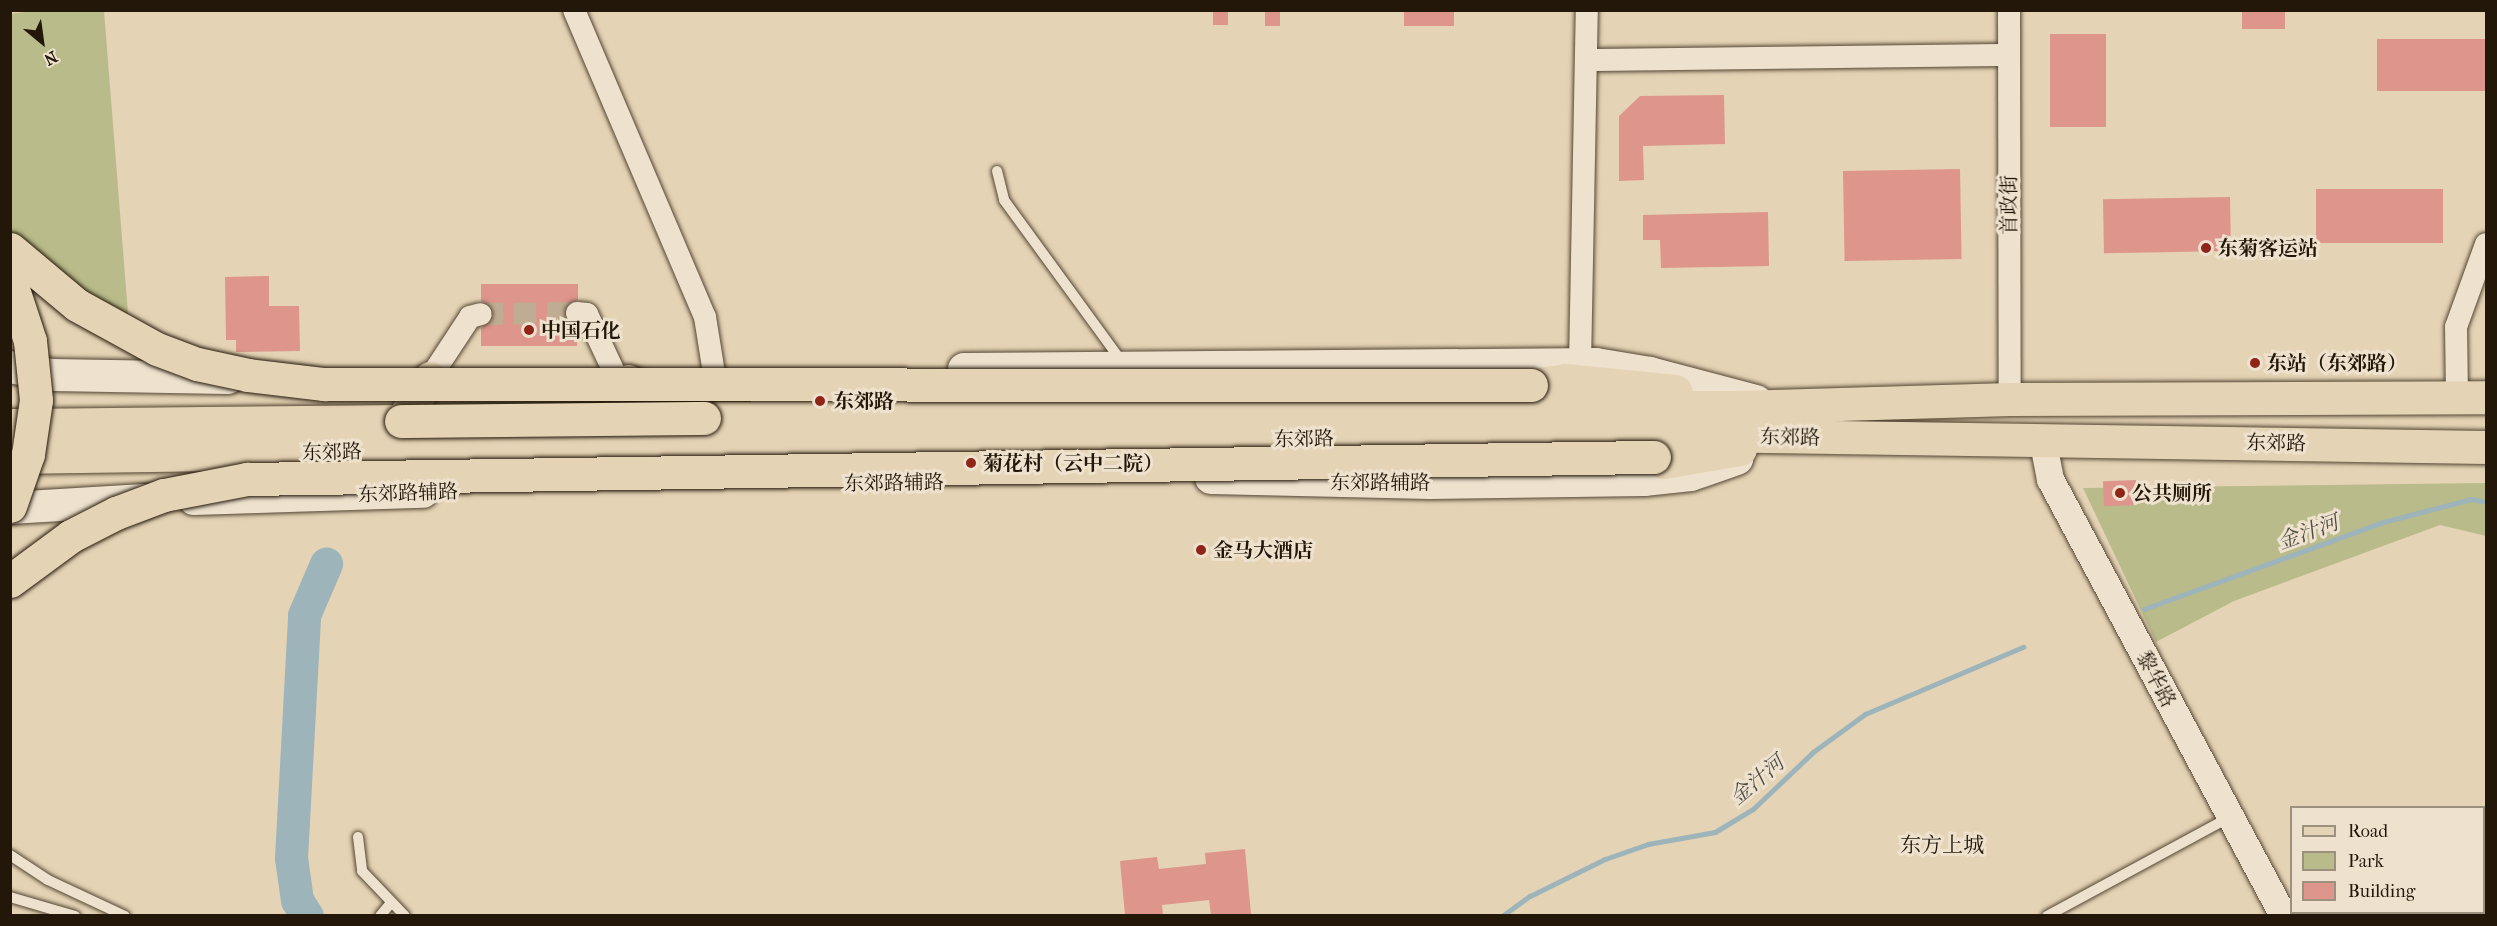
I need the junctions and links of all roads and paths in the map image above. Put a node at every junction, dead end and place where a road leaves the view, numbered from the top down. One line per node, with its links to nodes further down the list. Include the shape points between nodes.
1 (573, 10): 15 (street, via 705,317)
2 (1587, 10): 5 (street)
3 (2009, 10): 4 (street, 首政街)
4 (2009, 55): 5 (street); 19 (street, 首政街)
5 (1587, 60): 12 (street)
6 (997, 171): 14 (lane, via 1004,200)
7 (2487, 244): 18 (street, via 2456,327)
8 (10, 249): 20 (main road, bridge, via 77,305 157,349 197,364 248,375 324,384 1531,385 1594,381)
9 (10, 280): 27 (main road, bridge, via 30,341 36,400 28,454)
10 (578, 313): 16 (street, via 587,314)
11 (481, 314): 17 (street, via 470,317)
12 (1580, 364): 14 (main road); 20 (main road, via 1650,372 1757,401)
13 (10, 367): 17 (main road, via 77,376)
14 (1125, 367): 15 (main road)
15 (714, 373): 16 (main road)
16 (615, 374): 17 (main road); 21 (main road)
17 (430, 378): 22 (main road)
18 (2472, 397): 19 (main road, 东郊路)
19 (2010, 399): 20 (main road, 东郊路)
20 (1805, 405): 21 (main road, 东郊路)
21 (704, 418): 22 (main road, 东郊路, bridge)
22 (402, 436): 23 (main road, 东郊路, via 1634,434); 25 (main road, 东郊路)
23 (1808, 438): 24 (main road, 东郊路); 27 (main road, 东郊路辅路, via 1776,442 1691,475 1644,480 1430,483 1147,479 556,488); 28 (main road, bridge, via 1664,462 1654,457 247,479 164,495 116,513 71,536)
24 (2042, 438): 26 (main road, 东郊路); 29 (street, 黎华路, via 2049,480)
25 (13, 441)
26 (2487, 447)
27 (10, 507)
28 (10, 581)
29 (2230, 817): 38 (lane); 39 (street, 黎华路)
30 (358, 837): 33 (lane, via 362,871)
31 (10, 855): 35 (lane, via 48,880)
32 (10, 897): 34 (lane)
33 (391, 903): 36 (lane); 37 (lane)
34 (75, 915)
35 (125, 915)
36 (380, 915)
37 (405, 915)
38 (2047, 915)
39 (2283, 915)

